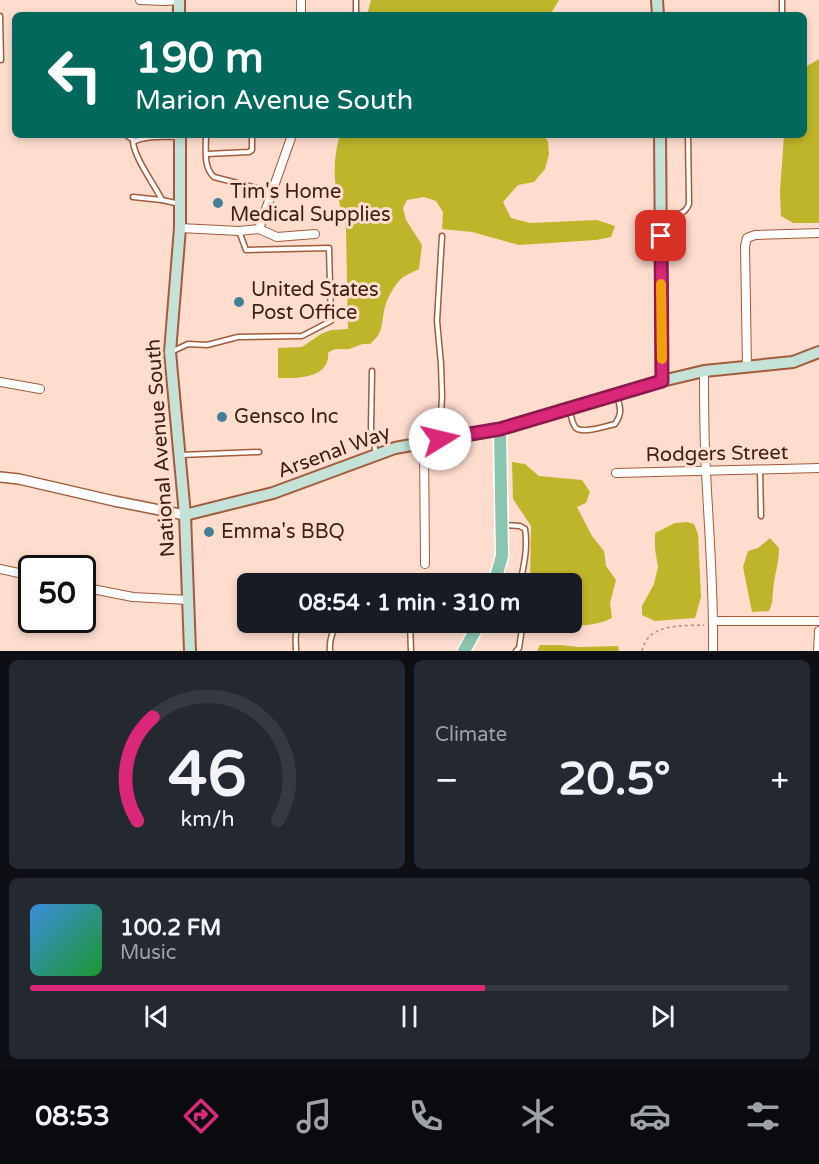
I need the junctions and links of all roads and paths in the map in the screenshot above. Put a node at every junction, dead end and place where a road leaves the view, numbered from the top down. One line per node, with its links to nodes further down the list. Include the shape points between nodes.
1 (140, 0): 2 (street)
2 (179, 0)
3 (0, 16): 4 (lane)
4 (1, 60)
5 (130, 138): 13 (lane)
6 (148, 138): 13 (lane)
7 (180, 138): 18 (main road, National Avenue South)
8 (206, 138): 14 (lane)
9 (252, 138): 14 (lane, via 249,153)
10 (291, 138): 15 (street)
11 (660, 138): 19 (main road)
12 (688, 138): 19 (lane, via 689,204 682,214)
13 (135, 141): 17 (lane, via 133,147)
14 (207, 154): 15 (lane, via 209,172 214,177)
15 (273, 192): 21 (street)
16 (133, 197): 17 (lane)
17 (162, 200): 18 (lane)
18 (180, 204): 20 (main road, National Avenue South)
19 (661, 214): 31 (main road)
20 (180, 228): 22 (street); 26 (main road, National Avenue South)
21 (259, 229): 22 (street); 24 (street, via 277,237)
22 (239, 231): 26 (lane, via 246,250 329,248 331,321 302,336 238,337 207,345 188,344)
23 (819, 233): 28 (street, via 747,238)
24 (315, 234)
25 (442, 236): 37 (lane, via 437,321 442,396)
26 (170, 352): 41 (main road, National Avenue South)
27 (819, 352): 28 (main road, Arsenal Way, via 793,362)
28 (747, 367): 30 (main road, Arsenal Way)
29 (372, 371): 40 (lane, via 371,428)
30 (704, 371): 31 (main road, Arsenal Way); 44 (street)
31 (662, 381): 34 (main road, Arsenal Way)
32 (0, 382): 33 (street)
33 (40, 389)
34 (616, 394): 35 (main road, Arsenal Way); 35 (lane, via 621,411 615,424 577,429)
35 (569, 408): 36 (main road, Arsenal Way)
36 (500, 429): 37 (main road, Arsenal Way); 49 (main road)
37 (440, 439): 38 (main road, Arsenal Way)
38 (424, 442): 40 (main road, Arsenal Way); 50 (street)
39 (259, 452): 41 (lane)
40 (376, 454): 47 (main road, Arsenal Way, via 273,493)
41 (180, 455): 47 (main road, National Avenue South)
42 (819, 468): 43 (street, Rodgers Street)
43 (760, 469): 44 (street, Rodgers Street); 48 (lane)
44 (706, 471): 45 (street, Rodgers Street); 57 (street)
45 (616, 473)
46 (0, 477): 47 (street, Arsenal Way)
47 (185, 515): 56 (main road, National Avenue South)
48 (761, 516)
49 (502, 525): 53 (main road, via 502,556); 54 (lane, via 525,529)
50 (425, 564)
51 (0, 569): 52 (street)
52 (18, 573)
53 (497, 573)
54 (522, 573)
55 (96, 590): 56 (street, via 133,597)
56 (188, 600): 65 (main road, National Avenue South)
57 (713, 621): 58 (street); 71 (path, via 657,630); 72 (street)
58 (819, 621)
59 (819, 631): 73 (street)
60 (297, 633): 66 (lane)
61 (333, 633): 67 (lane)
62 (410, 633): 68 (lane)
63 (474, 633): 69 (main road)
64 (521, 633): 70 (lane)
65 (190, 651)
66 (296, 651)
67 (330, 651)
68 (411, 651)
69 (464, 651)
70 (516, 651)
71 (642, 651)
72 (713, 651)
73 (818, 651)

